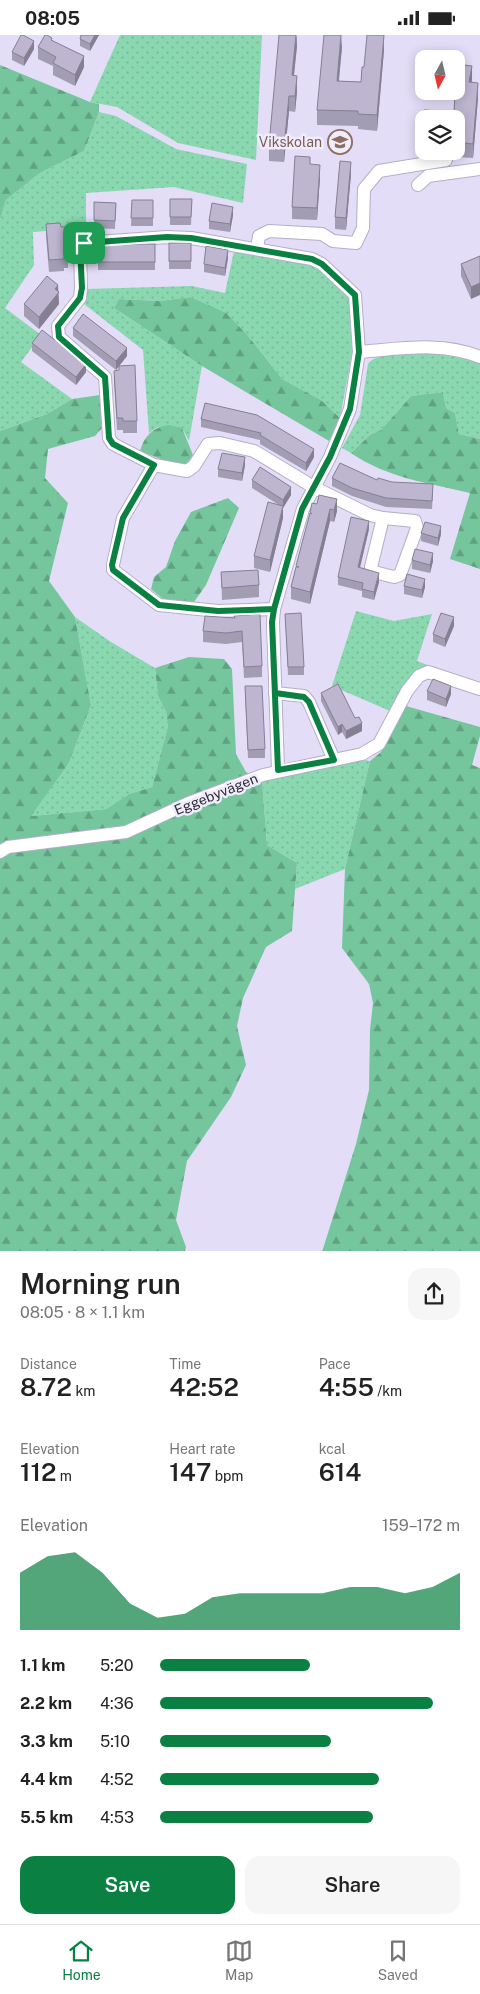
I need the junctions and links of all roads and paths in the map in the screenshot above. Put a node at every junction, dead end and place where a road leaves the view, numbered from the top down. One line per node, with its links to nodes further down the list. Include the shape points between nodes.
1 (446, 160): 4 (street, via 379,171 364,189 363,228 356,243 333,241 322,234 270,231 259,236)
2 (480, 169): 3 (street, via 428,176)
3 (418, 185)
4 (257, 249): 5 (street, via 312,259 322,264 355,295); 7 (street, via 167,237 84,243 80,247 80,298 58,326 59,337 105,377 109,438 113,444)
5 (359, 352): 6 (street, via 426,347 461,350); 8 (street, via 350,409)
6 (480, 357)
7 (154, 465): 8 (street, via 188,471 208,444 220,443 254,451); 10 (street, via 123,518 113,570 159,605 218,611)
8 (315, 488): 9 (street, via 370,515); 10 (street, via 302,509)
9 (383, 518): 9 (street, via 371,567 374,572 394,577 400,575 417,527 414,521)
10 (274, 609): 12 (street)
11 (480, 689): 13 (street, Eggebyvägen, via 428,672 419,676 407,691 379,744 362,753)
12 (275, 693): 13 (street, via 304,697 309,702); 14 (street)
13 (334, 760): 14 (street, Eggebyvägen)
14 (278, 770): 15 (street, Eggebyvägen, via 191,802 126,832 8,847)
15 (0, 852)

